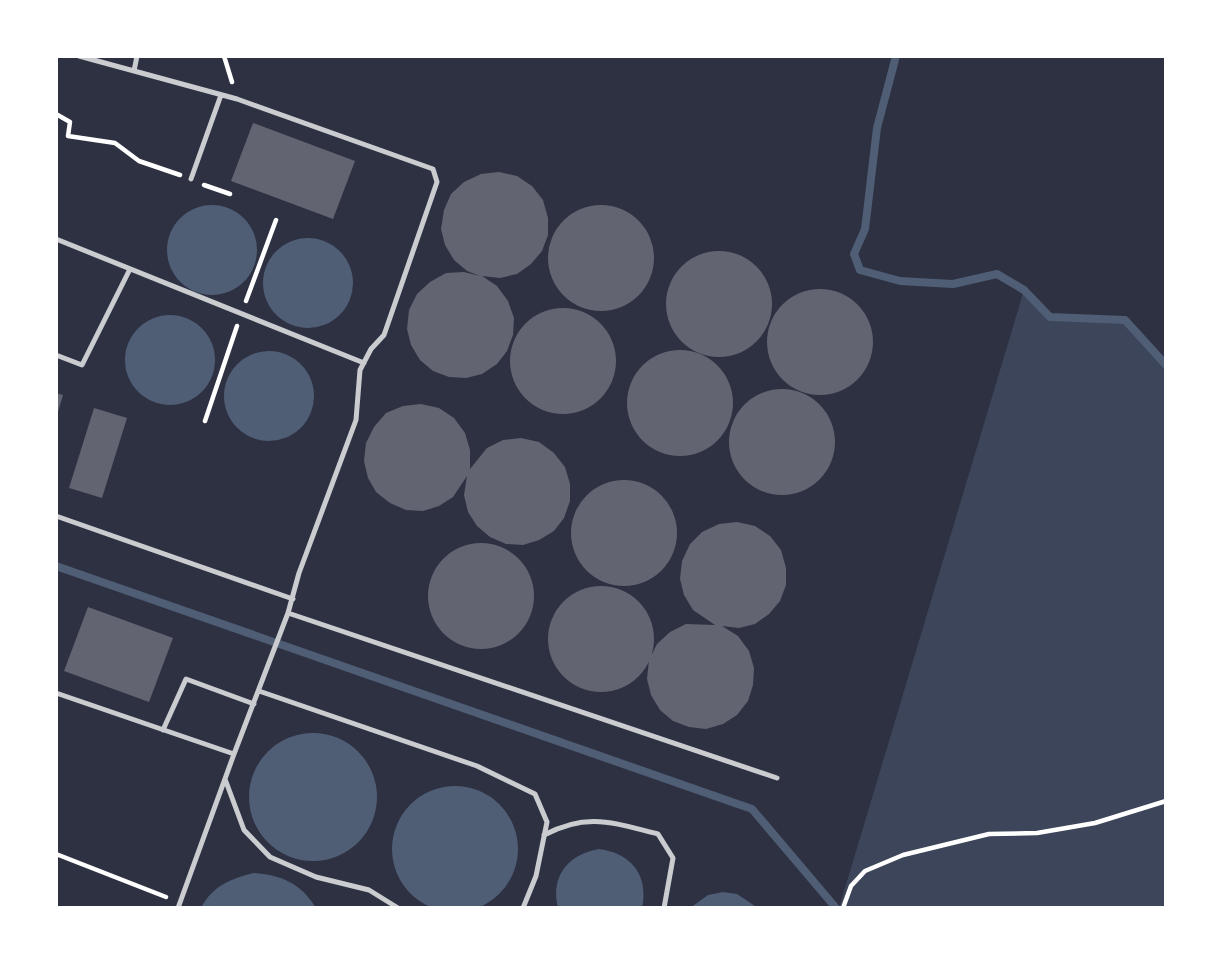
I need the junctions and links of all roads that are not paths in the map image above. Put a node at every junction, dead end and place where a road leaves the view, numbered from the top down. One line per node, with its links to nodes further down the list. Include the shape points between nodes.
1 (79, 56): 3 (lane)
2 (137, 56): 3 (lane)
3 (134, 71): 4 (lane)
4 (220, 95): 5 (lane); 9 (lane, via 433,169 437,182 384,335)
5 (191, 179)
6 (56, 239): 7 (lane)
7 (130, 269): 8 (lane, via 82,365); 9 (lane)
8 (56, 355)
9 (364, 363): 11 (lane, via 356,420)
10 (56, 516): 11 (lane)
11 (293, 598): 12 (lane)
12 (288, 613): 13 (lane); 18 (lane)
13 (258, 691): 15 (lane); 20 (lane, via 477,766 535,794 547,822)
14 (56, 693): 16 (lane)
15 (254, 705): 16 (lane, via 186,679); 17 (lane)
16 (163, 730): 17 (lane)
17 (234, 754): 19 (lane)
18 (777, 778)
19 (225, 779): 21 (lane); 22 (lane, via 244,831 270,857 316,877 369,890)
20 (544, 835): 23 (lane, via 536,876); 24 (lane, via 587,819 658,834 673,858)
21 (179, 905)
22 (398, 908)
23 (523, 908)
24 (664, 908)

